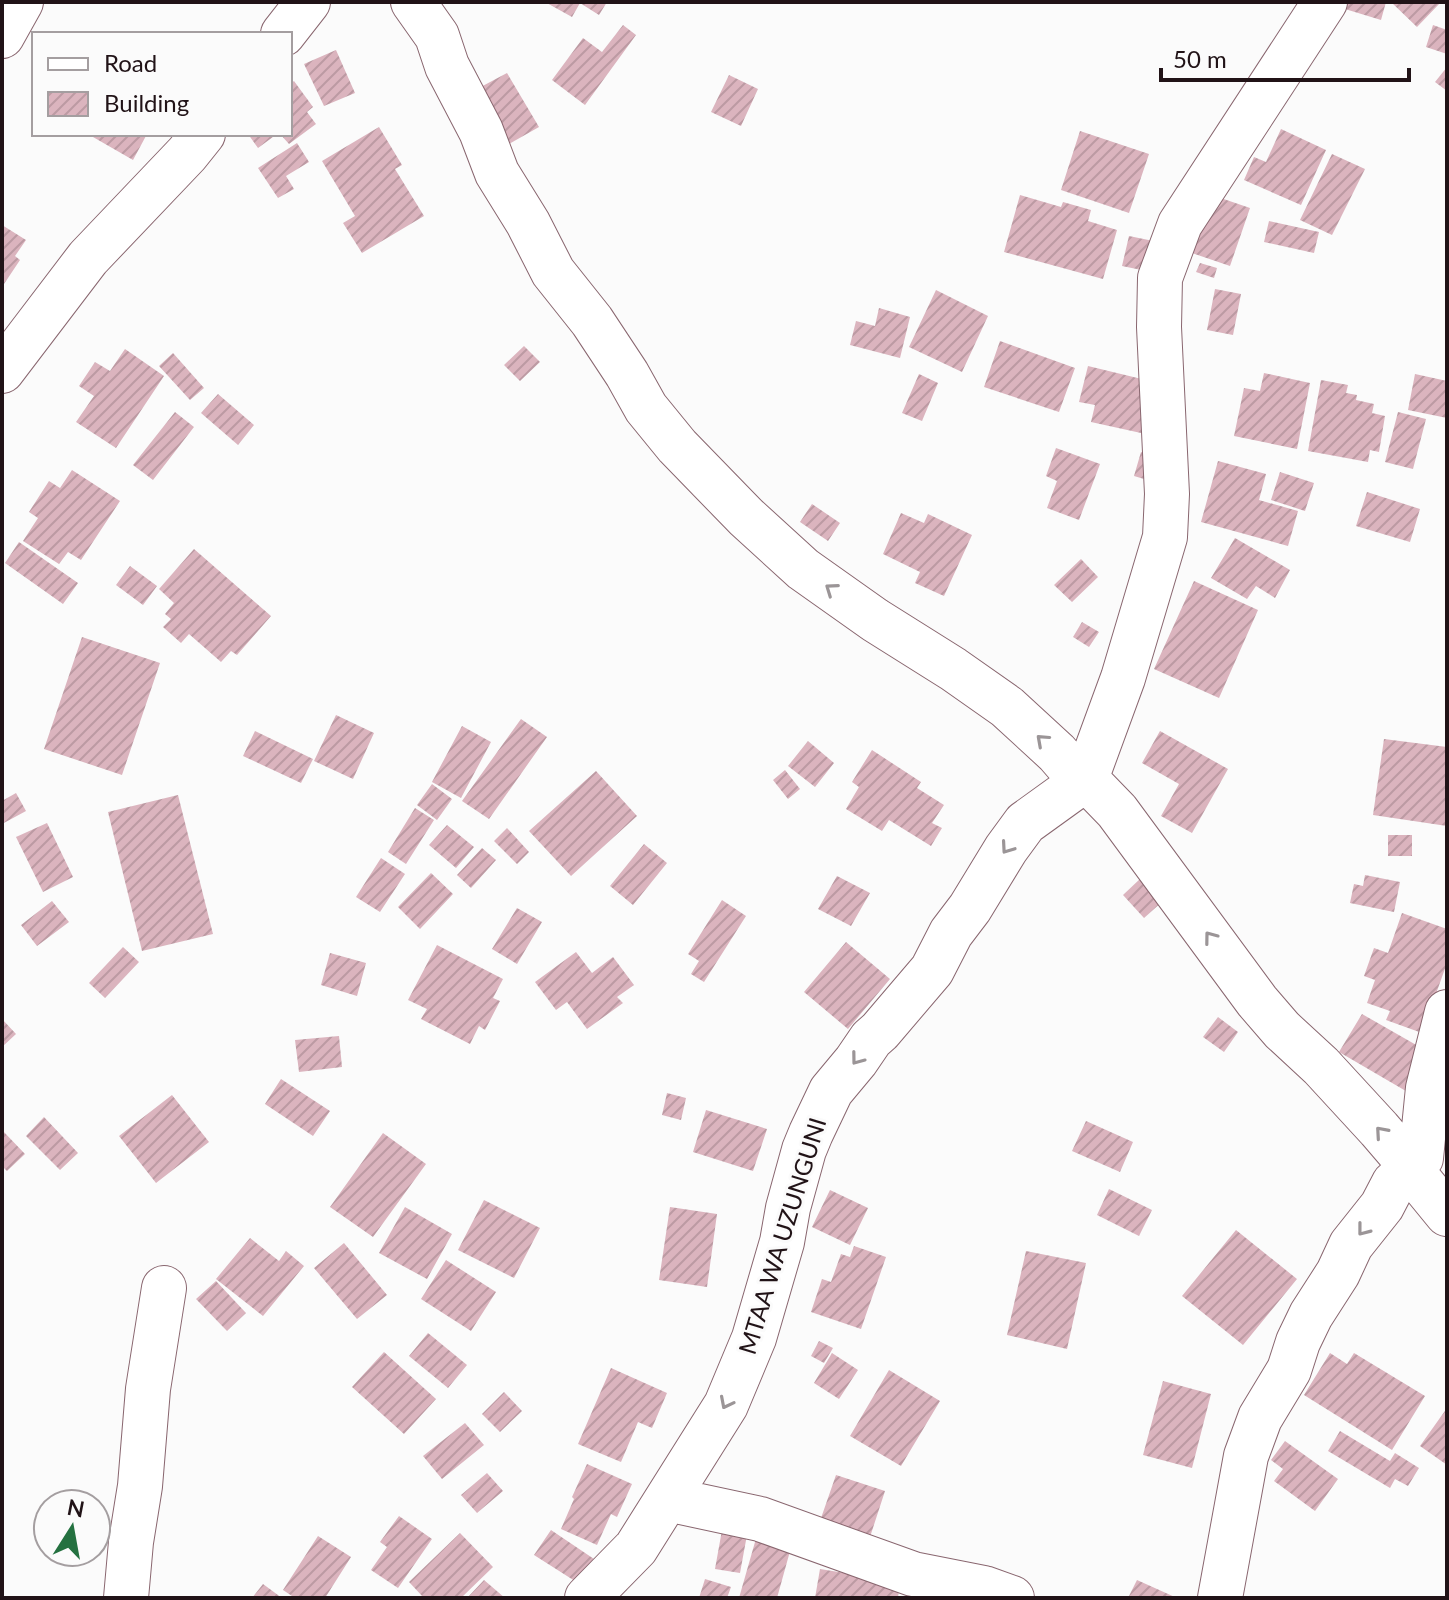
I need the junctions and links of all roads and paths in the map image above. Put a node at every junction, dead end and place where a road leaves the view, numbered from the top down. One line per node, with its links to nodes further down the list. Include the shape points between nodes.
1 (21, 2): 6 (street)
2 (308, 2): 5 (street)
3 (413, 2): 9 (street, one-way to 3, via 1007,707 803,569 677,446 553,272 497,173 437,36)
4 (1325, 2): 9 (street, via 1180,224 1160,278 1165,537)
5 (285, 32)
6 (2, 36)
7 (201, 136): 8 (street, via 88,258)
8 (2, 371)
9 (1086, 779): 11 (street, one-way to 9, via 1352,1099 1257,1001 1117,811); 14 (street, MTAA WA UZUNGUNI, one-way to 14, via 1025,823 932,970 831,1091 804,1150 754,1338 726,1405)
10 (1447, 1012): 11 (street, via 1428,1088 1421,1158)
11 (1411, 1170): 12 (street); 18 (street, one-way to 18, via 1394,1183 1351,1245 1260,1418 1246,1456)
12 (1447, 1214)
13 (164, 1288): 16 (street)
14 (667, 1499): 15 (street, via 760,1519 913,1574); 17 (street, MTAA WA UZUNGUNI, via 636,1548)
15 (990, 1595)
16 (126, 1598)
17 (587, 1598)
18 (1220, 1598)

